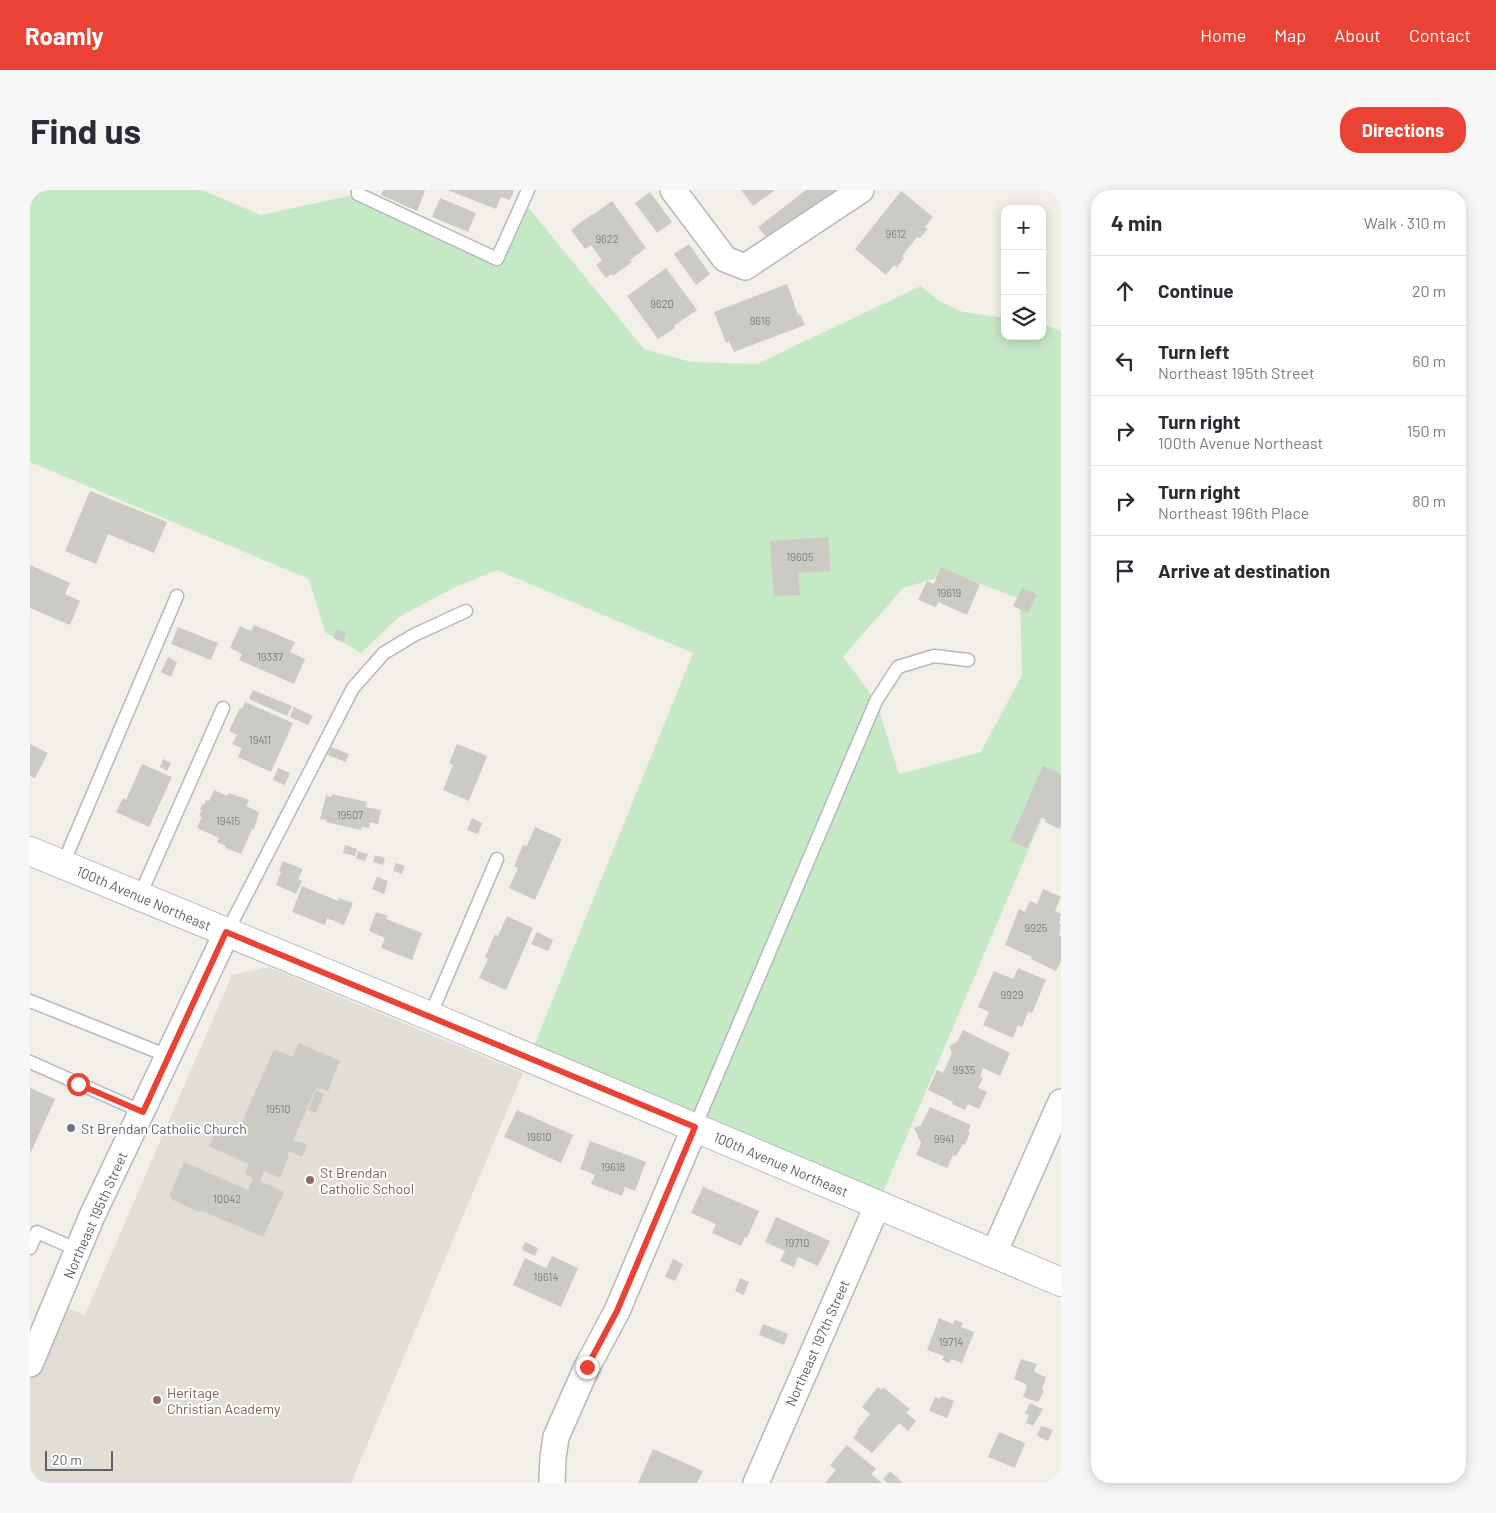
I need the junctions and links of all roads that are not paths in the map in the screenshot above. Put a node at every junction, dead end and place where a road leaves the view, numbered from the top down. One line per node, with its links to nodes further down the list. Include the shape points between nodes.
1 (358, 190): 2 (lane, via 358,194 497,258)
2 (528, 190)
3 (673, 190): 4 (street, via 726,259 745,267)
4 (861, 190)
5 (177, 596): 11 (lane)
6 (466, 611): 13 (lane, via 384,653 353,688)
7 (968, 660): 20 (lane, via 934,656 898,667 876,702)
8 (223, 708): 12 (lane)
9 (30, 851): 11 (street, 100th Avenue Northeast)
10 (497, 859): 15 (lane)
11 (64, 864): 12 (street, 100th Avenue Northeast)
12 (140, 895): 13 (street, 100th Avenue Northeast)
13 (226, 932): 15 (street, 100th Avenue Northeast); 16 (street, Northeast 195th Street)
14 (30, 1001): 16 (lane)
15 (430, 1016): 20 (street, 100th Avenue Northeast)
16 (168, 1056): 19 (street, Northeast 195th Street)
17 (30, 1062): 19 (lane)
18 (1061, 1102): 24 (street)
19 (143, 1112): 23 (street, Northeast 195th Street)
20 (695, 1127): 21 (street, 100th Avenue Northeast); 28 (street, via 617,1311 587,1367 556,1437)
21 (878, 1204): 24 (street, 100th Avenue Northeast); 29 (street, Northeast 197th Street)
22 (30, 1248): 23 (lane, via 37,1232)
23 (78, 1250): 26 (street, Northeast 195th Street)
24 (994, 1254): 25 (street, 100th Avenue Northeast)
25 (1061, 1282)
26 (35, 1338): 27 (street, Northeast 195th Street)
27 (30, 1364)
28 (552, 1483)
29 (756, 1483)

